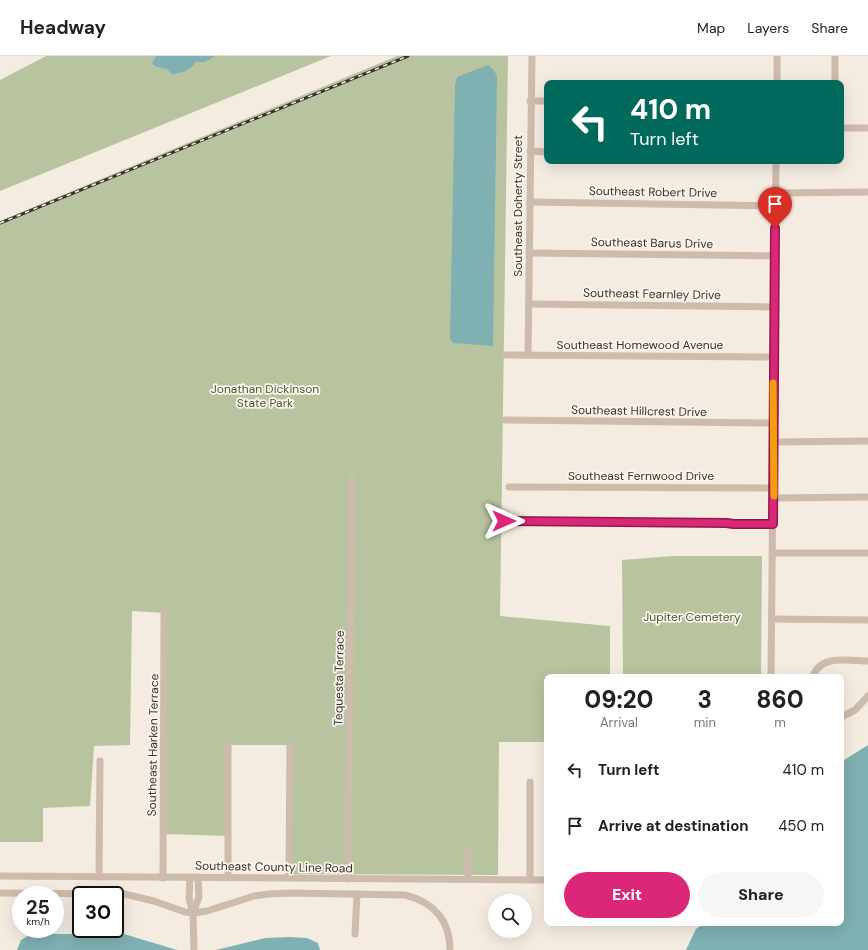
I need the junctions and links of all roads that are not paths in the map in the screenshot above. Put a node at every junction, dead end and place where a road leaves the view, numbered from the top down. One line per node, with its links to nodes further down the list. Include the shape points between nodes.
1 (532, 56): 6 (street, Southeast Doherty Street)
2 (777, 56): 4 (street)
3 (835, 56): 5 (street)
4 (777, 80)
5 (835, 80)
6 (530, 101): 7 (street); 10 (street, Southeast Doherty Street)
7 (544, 101)
8 (844, 128): 9 (street)
9 (868, 128)
10 (530, 151): 11 (street); 15 (street, Southeast Doherty Street)
11 (544, 152)
12 (776, 164): 14 (street)
13 (868, 192): 14 (street)
14 (776, 193): 16 (street)
15 (530, 202): 16 (street, Southeast Robert Drive); 17 (street, Southeast Doherty Street)
16 (776, 206): 18 (street)
17 (529, 253): 18 (street, Southeast Barus Drive); 19 (street, Southeast Doherty Street)
18 (775, 256): 20 (street)
19 (529, 304): 20 (street, Southeast Fearnley Drive); 22 (street, Southeast Doherty Street)
20 (775, 307): 23 (street)
21 (506, 355): 22 (street, Southeast Homewood Avenue)
22 (528, 356): 23 (street, Southeast Homewood Avenue)
23 (774, 357): 25 (street)
24 (505, 420): 25 (street, Southeast Hillcrest Drive)
25 (773, 423): 27 (street)
26 (868, 441): 27 (street)
27 (773, 442): 30 (street)
28 (352, 478): 57 (street, Tequesta Terrace)
29 (509, 487): 30 (street, Southeast Fernwood Drive)
30 (774, 488): 32 (street)
31 (868, 497): 32 (street)
32 (774, 498): 34 (street)
33 (504, 521): 34 (street)
34 (773, 522): 35 (street)
35 (773, 553): 36 (street); 38 (street)
36 (868, 553)
37 (164, 613): 56 (street, Southeast Harken Terrace)
38 (772, 619): 39 (street); 41 (street)
39 (868, 620)
40 (868, 661): 42 (street, via 828,661 819,666)
41 (771, 674)
42 (815, 674)
43 (868, 696): 44 (street, via 855,710)
44 (844, 716)
45 (290, 745): 55 (street)
46 (228, 746): 54 (street)
47 (100, 762): 51 (street)
48 (530, 782): 59 (street)
49 (467, 853): 58 (street)
50 (0, 876): 51 (street, Southeast County Line Road)
51 (99, 877): 56 (street, Southeast County Line Road)
52 (190, 877): 53 (street, Southeast County Line Road); 56 (street, Southeast County Line Road); 63 (street, via 189,898)
53 (198, 877): 54 (street, Southeast County Line Road); 63 (street, via 199,897)
54 (228, 877): 55 (street, Southeast County Line Road)
55 (289, 877): 57 (street, Southeast County Line Road)
56 (163, 878)
57 (348, 879): 58 (street, Southeast County Line Road)
58 (468, 879): 59 (street, Southeast County Line Road)
59 (530, 880): 60 (street, Southeast County Line Road)
60 (544, 880)
61 (0, 893): 63 (street, via 124,894)
62 (357, 894): 63 (street, via 290,893 254,896); 64 (street); 66 (street, via 405,895 431,906 447,928)
63 (193, 913): 65 (street)
64 (355, 934)
65 (194, 950)
66 (450, 950)

